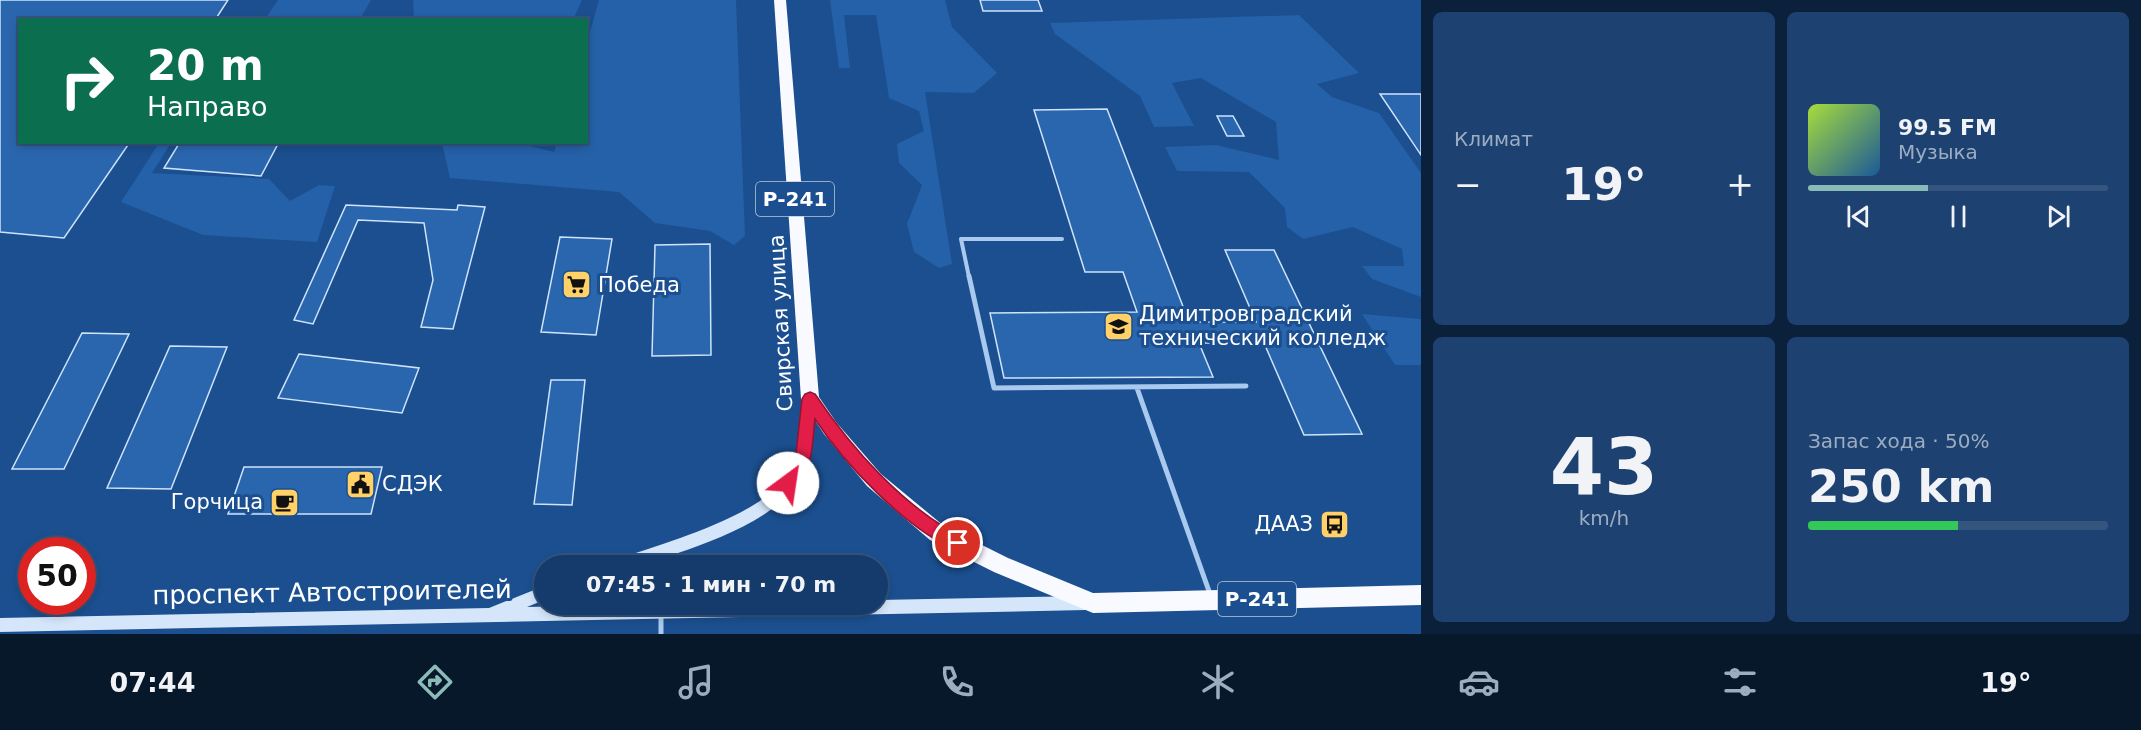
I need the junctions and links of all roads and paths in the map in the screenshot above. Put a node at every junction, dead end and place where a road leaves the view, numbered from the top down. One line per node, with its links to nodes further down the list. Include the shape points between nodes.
1 (780, 0): 5 (highway, Свирская улица / Р-241)
2 (1062, 239): 4 (lane, via 961,239 994,388)
3 (1246, 387): 4 (lane)
4 (1137, 388): 9 (lane)
5 (810, 399): 6 (main road, Свирская улица, via 802,466 773,500 731,525); 10 (highway, Р-241, via 874,480 936,533)
6 (648, 555)
7 (1421, 595): 9 (highway, проспект Автостроителей / Р-241)
8 (534, 597): 13 (main road)
9 (1212, 600): 10 (highway, проспект Автостроителей / Р-241)
10 (1093, 603): 11 (main road, проспект Автостроителей)
11 (888, 607)
12 (534, 614): 13 (main road, проспект Автостроителей)
13 (487, 615): 15 (main road, проспект Автостроителей)
14 (662, 615): 16 (lane)
15 (0, 625)
16 (661, 634)

